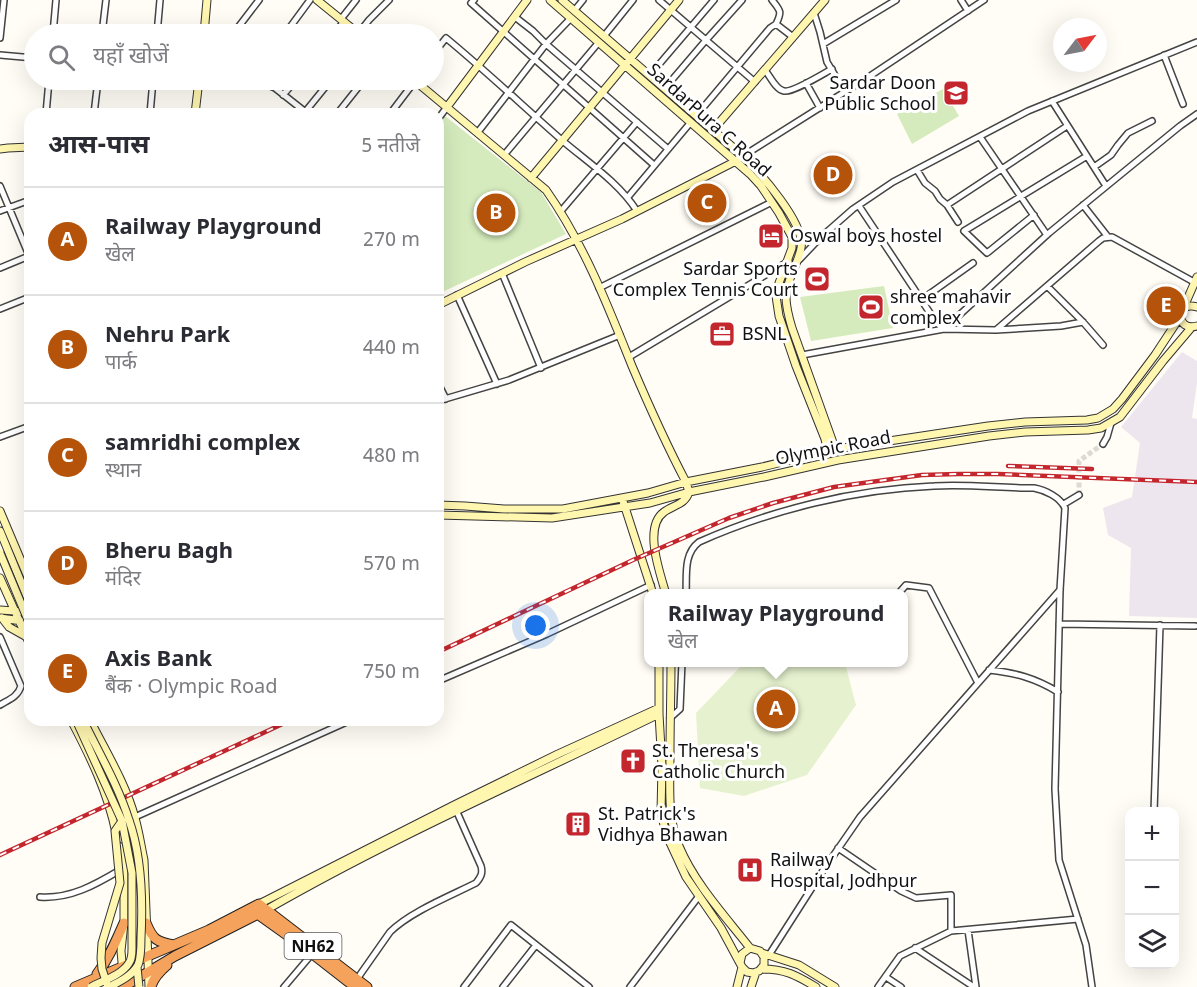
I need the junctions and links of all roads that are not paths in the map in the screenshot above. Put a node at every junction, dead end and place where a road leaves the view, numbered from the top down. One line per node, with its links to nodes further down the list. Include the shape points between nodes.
1 (4, 0): 45 (street)
2 (56, 0): 32 (street)
3 (106, 0): 33 (street)
4 (160, 0): 34 (street)
5 (207, 0): 35 (street)
6 (259, 0): 36 (street)
7 (310, 0): 37 (street)
8 (317, 0): 31 (street)
9 (356, 0): 31 (street)
10 (389, 0): 40 (street)
11 (474, 0): 43 (street, via 471,3)
12 (527, 0): 30 (street)
13 (550, 0): 29 (street, SardarPura C Road)
14 (562, 0): 29 (street, SardarPura C Road)
15 (583, 0): 29 (street)
16 (633, 0): 46 (street)
17 (659, 0): 26 (street)
18 (679, 0): 26 (street)
19 (714, 0): 42 (street)
20 (742, 0): 48 (street)
21 (772, 0): 41 (street, via 781,14)
22 (825, 0): 28 (street)
23 (961, 0): 27 (street)
24 (984, 0): 27 (street)
25 (892, 1): 51 (street)
26 (671, 10): 42 (street); 55 (street)
27 (968, 11): 78 (street)
28 (814, 13): 44 (street); 51 (street)
29 (573, 14): 46 (street, SardarPura C Road); 50 (street)
30 (515, 17): 43 (street); 50 (street)
31 (342, 20): 38 (street); 39 (street)
32 (54, 24)
33 (103, 24)
34 (158, 24)
35 (205, 24)
36 (241, 24)
37 (292, 24)
38 (339, 24)
39 (347, 24)
40 (366, 24)
41 (776, 24): 44 (street); 59 (street)
42 (691, 27): 48 (street); 63 (street)
43 (504, 32): 56 (street); 57 (street)
44 (793, 37): 62 (street)
45 (0, 38)
46 (601, 39): 55 (street, SardarPura C Road); 58 (street, SardarPura C Road); 60 (street)
47 (444, 40): 57 (street, via 446,38)
48 (706, 40): 59 (street); 67 (street)
49 (1197, 42): 53 (street)
50 (546, 44): 56 (street); 60 (street)
51 (823, 44): 61 (street)
52 (0, 55): 54 (street)
53 (1164, 56): 82 (street); 83 (street)
54 (24, 57)
55 (630, 59): 58 (street); 63 (street, SardarPura C Road)
56 (535, 60): 66 (street); 79 (street)
57 (479, 65): 79 (street); 84 (street)
58 (625, 66): 80 (street); 98 (street, SardarPura C Road)
59 (737, 66): 64 (street); 98 (street)
60 (576, 69): 66 (street); 80 (street)
61 (832, 69): 65 (street); 78 (street)
62 (765, 70): 64 (street); 65 (street, via 786,92)
63 (650, 75): 67 (street, SardarPura C Road)
64 (755, 82): 102 (street)
65 (806, 83): 93 (street)
66 (562, 85): 94 (street); 97 (street)
67 (665, 88): 98 (street, SardarPura C Road)
68 (48, 90): 85 (street)
69 (97, 90): 86 (street)
70 (152, 90): 87 (street)
71 (198, 90): 88 (street)
72 (277, 90): 81 (street)
73 (287, 90): 81 (street)
74 (324, 90): 90 (street)
75 (356, 90): 91 (street)
76 (408, 90): 92 (street)
77 (427, 90): 84 (street)
78 (845, 92): 93 (street)
79 (509, 93): 97 (street); 103 (street)
80 (603, 93): 94 (street); 100 (street)
81 (283, 95): 89 (street)
82 (1052, 101): 101 (street); 104 (street)
83 (1183, 104)
84 (447, 107): 95 (street); 103 (street)
85 (47, 108)
86 (95, 108)
87 (151, 108)
88 (196, 108)
89 (300, 108)
90 (311, 108)
91 (342, 108)
92 (394, 108)
93 (820, 108): 111 (street)
94 (589, 109): 105 (street); 106 (street)
95 (444, 111)
96 (1197, 114): 121 (street)
97 (537, 117): 106 (street); 110 (street)
98 (693, 119): 102 (street, SardarPura C Road); 109 (street); 113 (street, SardarPura C Road)
99 (1152, 120): 115 (street, via 1128,133 1111,155)
100 (638, 122): 105 (street); 109 (street)
101 (1067, 126): 112 (street); 116 (street)
102 (712, 131): 111 (street, SardarPura C Road)
103 (477, 132): 110 (street)
104 (980, 137): 116 (street); 118 (street)
105 (624, 138): 114 (street); 117 (street)
106 (562, 141): 117 (street); 119 (street)
107 (24, 147): 108 (street)
108 (0, 149)
109 (668, 149): 114 (street)
110 (504, 155): 119 (street)
111 (743, 156): 113 (street); 141 (street, SardarPura C Road, via 769,184 796,224 801,240)
112 (1087, 156): 115 (street); 123 (street)
113 (736, 161): 125 (street, SardarPura C Road); 132 (street)
114 (654, 165): 122 (street)
115 (1094, 167): 121 (street)
116 (1002, 169): 123 (street); 126 (street)
117 (597, 170): 122 (street); 131 (street)
118 (916, 170): 126 (street); 128 (street)
119 (531, 178): 131 (street, via 546,190)
120 (0, 186): 129 (street)
121 (1106, 186): 127 (street)
122 (628, 197): 132 (street)
123 (1021, 197): 133 (street); 133 (street, via 964,231 987,253)
124 (24, 202): 129 (street)
125 (772, 202): 140 (street, SardarPura C Road, via 792,237); 147 (street)
126 (947, 205): 134 (street)
127 (1083, 205): 135 (street); 136 (street)
128 (859, 206): 141 (street); 150 (street)
129 (9, 207): 130 (street); 138 (street)
130 (0, 211)
131 (561, 211): 137 (street)
132 (637, 211): 137 (street)
133 (1034, 215): 135 (street)
134 (958, 222)
135 (1047, 235): 158 (street)
136 (1108, 237): 145 (street); 146 (street)
137 (576, 239): 144 (street); 147 (street)
138 (24, 243)
139 (24, 259): 143 (street)
140 (788, 260): 141 (street); 163 (street); 172 (street, SardarPura C Road, via 776,296 779,316)
141 (796, 263): 162 (street, SardarPura C Road, via 786,296)
142 (974, 263): 150 (street)
143 (0, 268)
144 (502, 273): 148 (street); 164 (street)
145 (1196, 280): 154 (street)
146 (1047, 286): 156 (street); 159 (street)
147 (599, 288): 160 (street)
148 (457, 295): 151 (street); 165 (street)
149 (24, 299): 153 (street)
150 (921, 300): 158 (street)
151 (444, 301)
152 (1196, 304): 154 (street)
153 (0, 309)
154 (1183, 309): 155 (street, Olympic Road)
155 (1180, 317): 157 (street, via 1184,325); 172 (street, Olympic Road, via 1122,399 1098,418 988,426)
156 (1083, 322): 159 (street); 161 (street)
157 (1194, 327): 168 (street)
158 (944, 329): 159 (street); 162 (street)
159 (996, 330)
160 (620, 335): 163 (street); 164 (street)
161 (1103, 345)
162 (802, 355): 172 (street, SardarPura C Road)
163 (629, 357): 174 (street)
164 (541, 368): 165 (street)
165 (497, 384): 167 (street)
166 (444, 395): 167 (street)
167 (446, 399)
168 (1111, 423): 171 (street); 173 (street, Olympic Road, via 1088,430 998,435)
169 (24, 428): 170 (street)
170 (0, 437)
171 (1103, 444)
172 (832, 450): 173 (street, SardarPura C Road); 174 (street, Olympic Road)
173 (834, 460): 175 (street, Olympic Road)
174 (686, 482): 175 (street); 177 (street, Olympic Road)
175 (689, 492): 180 (street, Olympic Road); 191 (street, via 685,501 665,511 654,527 657,565)
176 (1079, 495): 178 (street)
177 (622, 498): 180 (street); 182 (street, Olympic Road)
178 (1064, 504): 192 (street, via 1034,488 953,485 886,490 822,502 761,519 694,546 688,556); 194 (street)
179 (444, 505): 182 (street, Olympic Road)
180 (625, 507): 182 (street, Olympic Road); 188 (street)
181 (0, 511): 186 (street)
182 (564, 513): 183 (street, Olympic Road, via 540,518)
183 (444, 515)
184 (0, 531): 189 (street)
185 (0, 553): 198 (street, bridge)
186 (24, 568)
187 (0, 578): 195 (street)
188 (651, 585): 190 (street); 215 (street)
189 (24, 589)
190 (652, 589)
191 (664, 589)
192 (686, 589)
193 (902, 589): 216 (street, via 906,585 929,588)
194 (1060, 590): 204 (street); 214 (street)
195 (6, 591): 196 (street); 199 (street)
196 (0, 598)
197 (0, 610): 199 (street)
198 (24, 610)
199 (15, 612): 200 (street); 202 (street)
200 (24, 612)
201 (1, 618): 202 (street); 207 (street)
202 (19, 621): 203 (street); 208 (street)
203 (24, 622)
204 (1059, 624): 205 (street); 217 (street)
205 (1160, 625): 206 (street); 228 (street)
206 (1195, 626)
207 (14, 630): 209 (street); 210 (street)
208 (24, 634)
209 (24, 635)
210 (0, 637): 218 (street, via 21,686 16,696)
211 (659, 667): 219 (street)
212 (671, 667): 220 (street)
213 (682, 667): 220 (street, via 680,709)
214 (989, 670): 216 (street); 217 (street, via 1011,672)
215 (444, 678)
216 (978, 683): 232 (street, via 860,817)
217 (1058, 692): 238 (street, via 1055,789 1059,860)
218 (0, 705)
219 (659, 711): 226 (street); 229 (street); 237 (street, via 535,765 387,838)
220 (670, 718): 227 (street)
221 (77, 726): 231 (street, bridge)
222 (77, 726): 234 (street, via 112,812)
223 (86, 726): 252 (street, bridge, via 130,821 138,855 142,928)
224 (93, 726): 230 (street)
225 (338, 726): 230 (street)
226 (660, 726): 227 (street); 235 (street, via 662,822 686,877)
227 (670, 727): 244 (street, via 670,809 678,843 705,891)
228 (1154, 807)
229 (456, 810): 237 (street); 257 (street, via 481,866 481,877 390,932)
230 (135, 817): 233 (street)
231 (122, 821): 256 (street, bridge, via 132,873 131,958 118,973); 260 (street, bridge, via 115,831 120,883 102,943 103,973)
232 (838, 848): 242 (street, via 916,898 951,895); 249 (street)
233 (144, 860): 234 (street); 240 (street)
234 (124, 868): 236 (street, via 77,892); 239 (street)
235 (699, 896): 250 (street, via 722,928); 269 (street)
236 (40, 897)
237 (261, 909): 246 (highway); 246 (highway, via 249,909); 248 (highway, NH62); 257 (highway, NH62)
238 (1077, 919): 241 (street); 277 (street, via 1086,945)
239 (124, 923): 240 (street); 251 (street); 256 (highway)
240 (146, 923): 246 (highway, via 151,934); 247 (street)
241 (968, 930): 242 (street); 276 (street)
242 (951, 931): 245 (street)
243 (536, 945): 266 (street, via 510,925); 267 (street); 268 (street)
244 (750, 948): 249 (street); 250 (street, via 742,954)
245 (915, 948): 255 (street, via 900,956); 258 (street)
246 (176, 950): 247 (highway); 254 (highway); 263 (highway)
247 (152, 954): 251 (highway); 254 (street)
248 (312, 954): 257 (highway, NH62); 264 (street)
249 (766, 954): 253 (street); 273 (street, via 799,965)
250 (741, 965): 253 (street, via 750,973); 270 (street)
251 (122, 966): 256 (highway); 261 (street)
252 (137, 967): 260 (street, bridge); 262 (street, bridge)
253 (759, 971): 271 (street); 272 (street, via 779,969)
254 (148, 972): 261 (highway); 263 (street)
255 (886, 977): 274 (street); 275 (street)
256 (92, 982): 259 (highway)
257 (356, 983): 265 (highway, NH62)
258 (966, 985): 276 (street)
259 (75, 987)
260 (109, 987)
261 (124, 987)
262 (139, 987)
263 (150, 987)
264 (284, 987)
265 (368, 987)
266 (464, 987)
267 (503, 987)
268 (590, 987)
269 (630, 987)
270 (737, 987)
271 (751, 987)
272 (816, 987)
273 (835, 987)
274 (878, 987)
275 (901, 987)
276 (975, 987)
277 (1092, 987)

